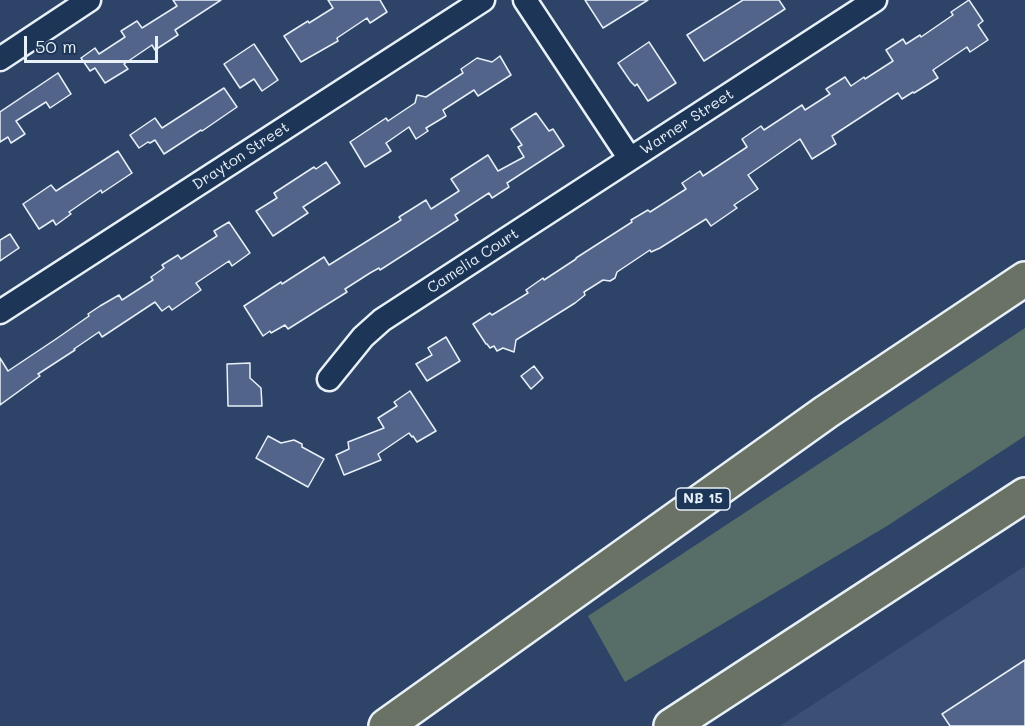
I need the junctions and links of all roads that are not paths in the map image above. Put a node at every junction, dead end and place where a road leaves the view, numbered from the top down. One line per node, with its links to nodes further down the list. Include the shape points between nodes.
1 (89, 0): 5 (street)
2 (483, 0): 8 (street, Drayton Street)
3 (525, 0): 6 (street, Warner Street)
4 (875, 0): 6 (street, Warner Street)
5 (0, 59)
6 (630, 159): 9 (street, Camelia Court, via 382,320)
7 (1025, 279): 11 (highway, NB 15, via 826,412)
8 (0, 312)
9 (329, 379)
10 (1025, 495): 12 (highway)
11 (386, 726)
12 (671, 726)

